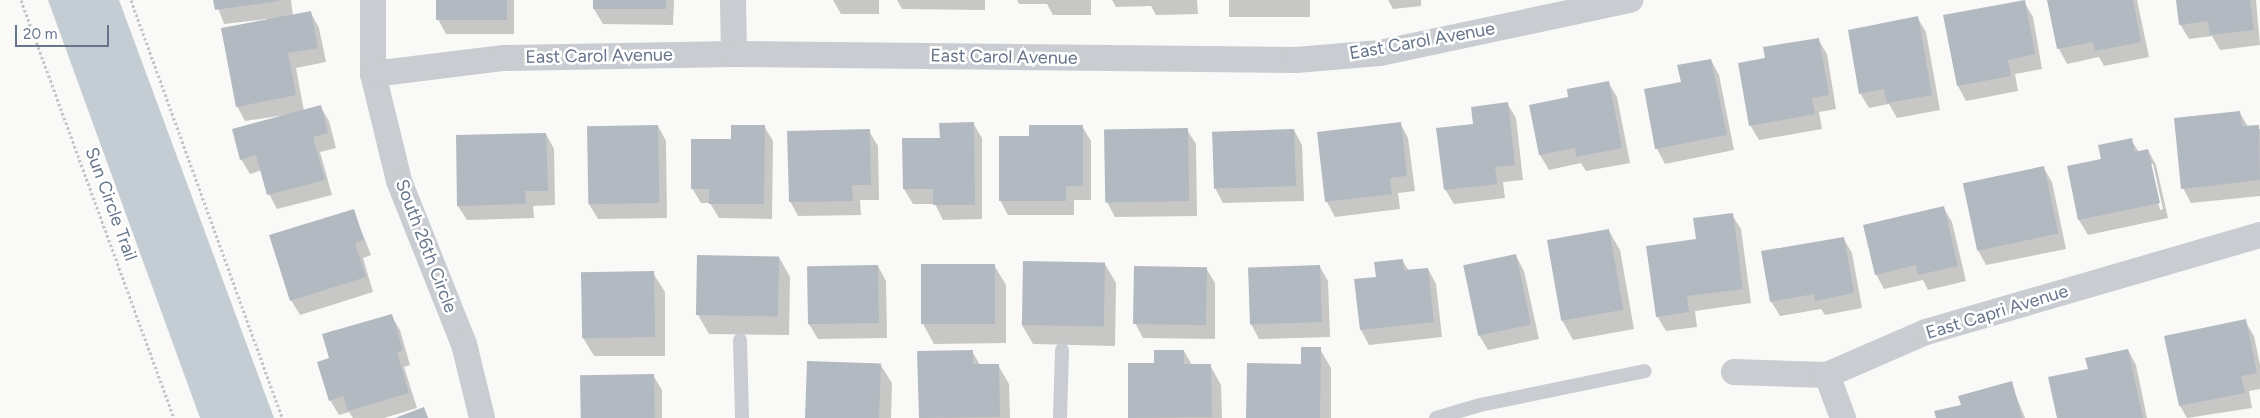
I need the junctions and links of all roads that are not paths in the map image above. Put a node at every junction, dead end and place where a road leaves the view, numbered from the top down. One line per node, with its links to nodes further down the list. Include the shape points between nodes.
1 (373, 0): 5 (street, South 26th Circle)
2 (733, 0): 4 (street)
3 (1630, 0): 4 (street, East Carol Avenue, via 1380,53 1296,60)
4 (734, 54): 5 (street, East Carol Avenue, via 504,58)
5 (373, 74): 13 (street, South 26th Circle, via 399,181 464,344)
6 (2260, 236): 11 (street, East Capri Avenue, via 1926,332)
7 (740, 340): 14 (lane)
8 (1062, 350): 15 (lane)
9 (1645, 371): 12 (lane)
10 (1734, 372): 11 (street, East Capri Avenue)
11 (1827, 374): 18 (street)
12 (1480, 405): 16 (lane); 17 (lane)
13 (482, 418)
14 (742, 418)
15 (1060, 418)
16 (1436, 418)
17 (1486, 418)
18 (1843, 418)

